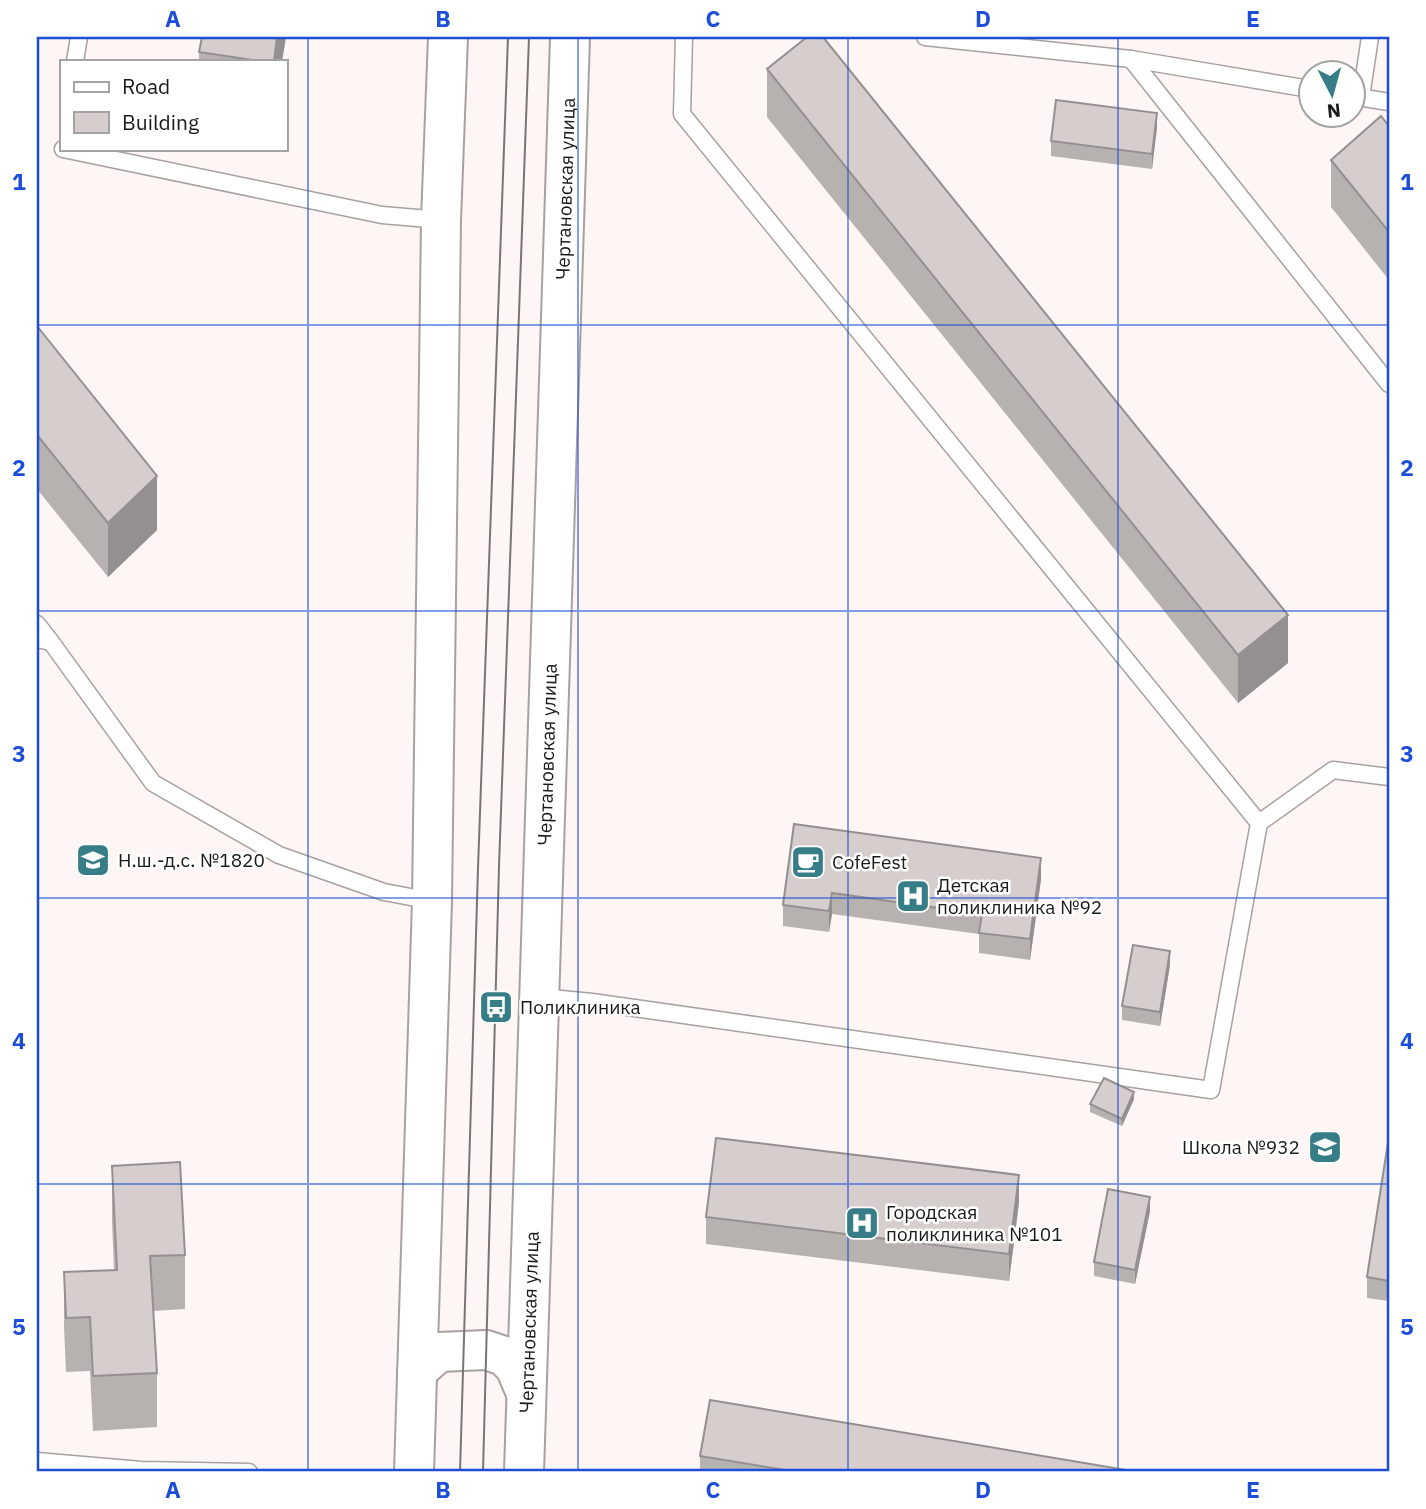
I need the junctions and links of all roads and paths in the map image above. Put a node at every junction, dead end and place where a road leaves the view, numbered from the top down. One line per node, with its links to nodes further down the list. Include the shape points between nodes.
1 (79, 37): 8 (lane)
2 (448, 37): 14 (main road)
3 (570, 37): 21 (main road, Чертановская улица)
4 (684, 37): 19 (lane, via 682,114)
5 (925, 37): 7 (lane)
6 (1370, 37): 9 (lane)
7 (1131, 59): 10 (lane); 15 (lane)
8 (75, 60)
9 (1365, 60)
10 (1296, 86)
11 (1366, 98): 12 (lane)
12 (1389, 102)
13 (68, 150): 14 (lane, via 382,215)
14 (441, 220): 20 (main road)
15 (1389, 384)
16 (37, 624): 17 (lane)
17 (44, 640): 20 (lane, via 153,783 279,855 384,892)
18 (1389, 777): 19 (lane, via 1333,770)
19 (1259, 823): 21 (lane, via 1210,1090)
20 (432, 901): 22 (main road)
21 (539, 997): 23 (main road, Чертановская улица)
22 (416, 1371): 23 (main road, via 439,1352 486,1350 504,1356); 27 (main road)
23 (526, 1393): 28 (main road, Чертановская улица)
24 (37, 1461): 25 (lane)
25 (56, 1468): 26 (lane)
26 (250, 1472)
27 (414, 1472)
28 (524, 1472)

